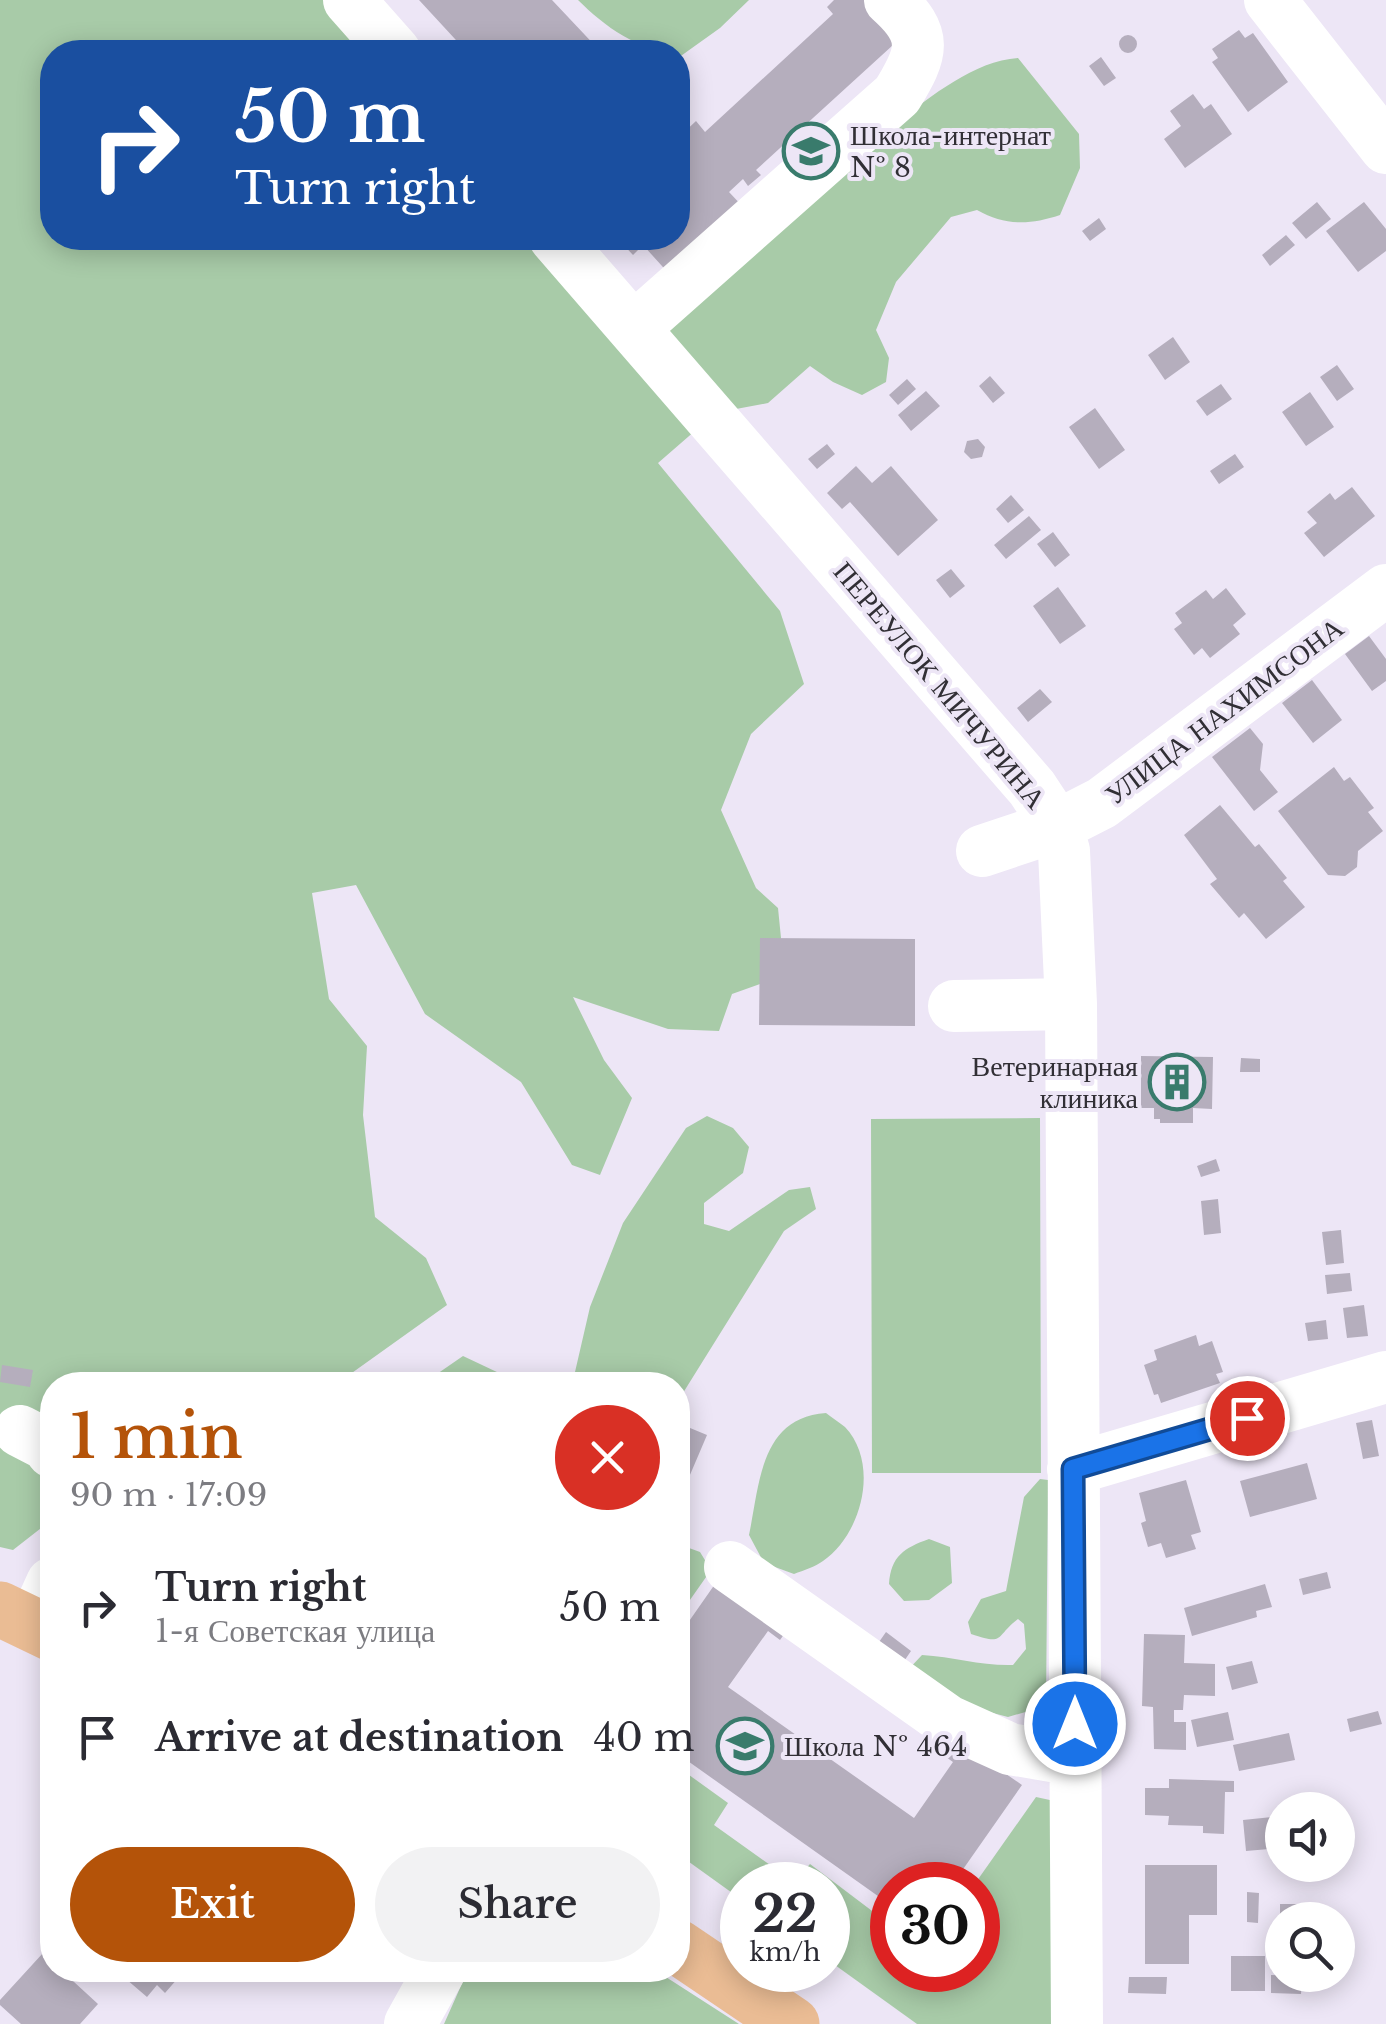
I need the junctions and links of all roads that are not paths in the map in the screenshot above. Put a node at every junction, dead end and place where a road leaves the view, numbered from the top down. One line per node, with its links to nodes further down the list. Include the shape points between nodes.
1 (350, 0): 4 (street)
2 (890, 0): 7 (street, via 913,20 919,42 915,66 897,95)
3 (1270, 0): 5 (street)
4 (385, 40)
5 (1386, 148)
6 (566, 250): 7 (street, ПЕРЕУЛОК МИЧУРИНА)
7 (634, 328): 9 (street, ПЕРЕУЛОК МИЧУРИНА, via 1032,788)
8 (1386, 590): 9 (street, УЛИЦА НАХИМСОНА, via 1102,803)
9 (1057, 826): 10 (street, УЛИЦА НАХИМСОНА); 11 (street, ПЕРЕУЛОК МИЧУРИНА, via 1066,876)
10 (982, 851)
11 (1070, 1004): 12 (street); 14 (street, ПЕРЕУЛОК МИЧУРИНА)
12 (954, 1006)
13 (1386, 1377): 14 (street)
14 (1073, 1469): 16 (street, ПЕРЕУЛОК МИЧУРИНА)
15 (730, 1567): 16 (street, via 948,1720 1010,1749)
16 (1076, 1760): 21 (street, ПЕРЕУЛОК МИЧУРИНА)
17 (690, 1955): 20 (main road)
18 (433, 1982): 19 (street)
19 (410, 2024)
20 (792, 2024)
21 (1077, 2024)

